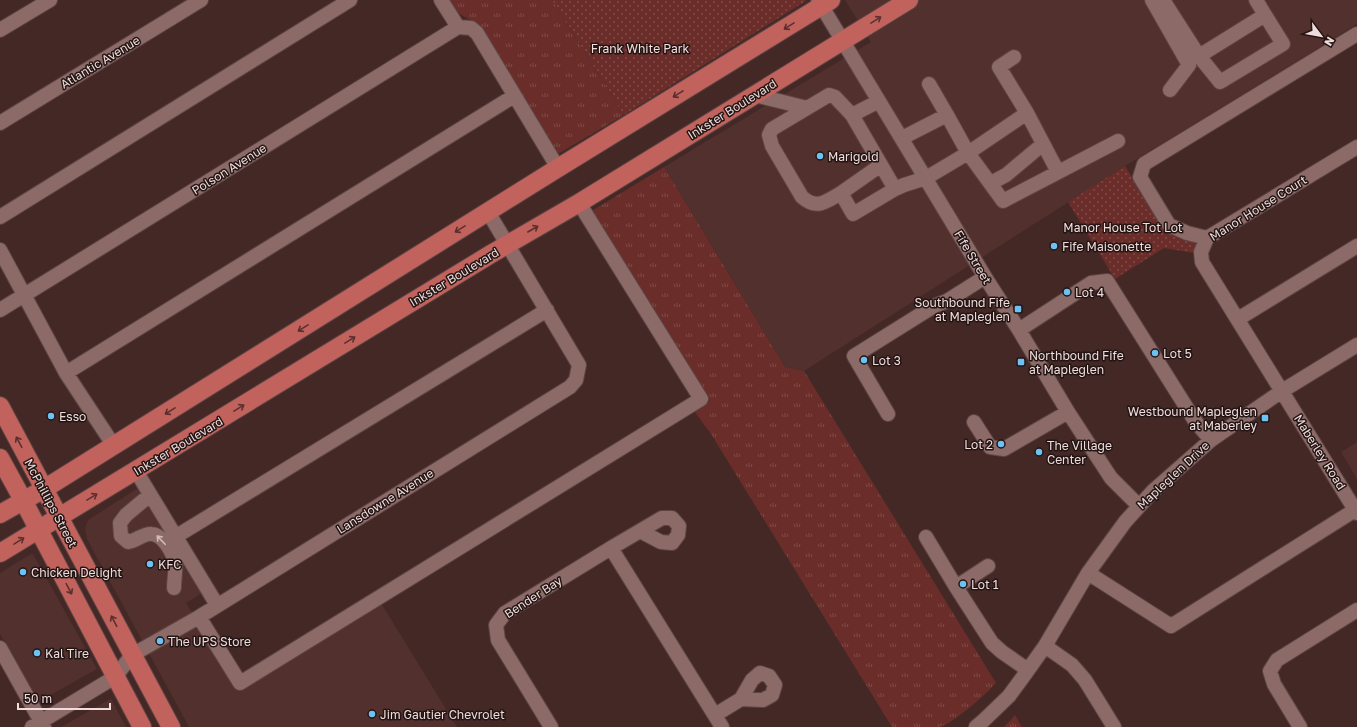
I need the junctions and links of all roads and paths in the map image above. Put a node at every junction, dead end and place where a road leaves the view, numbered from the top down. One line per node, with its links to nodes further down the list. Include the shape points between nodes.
1 (50, 0): 12 (street)
2 (201, 0): 26 (street, Atlantic Avenue)
3 (350, 0): 41 (street)
4 (441, 0): 11 (street)
5 (909, 0): 14 (main road, Inkster Boulevard, one-way to 5)
6 (1152, 0): 18 (street, via 1189,66)
7 (1163, 0): 15 (street)
8 (1256, 0): 10 (street)
9 (824, 2): 14 (street, Fife Street); 33 (main road, one-way to 33)
10 (1265, 15): 15 (street); 15 (street, via 1283,44 1220,82)
11 (458, 27): 20 (street, via 471,28 477,33); 47 (street, Polson Avenue)
12 (0, 30)
13 (1357, 34): 42 (street, via 1144,164 1140,177 1169,225)
14 (843, 41): 19 (main road, Inkster Boulevard); 21 (street, Fife Street)
15 (1199, 56)
16 (1014, 57): 23 (street, via 999,67)
17 (929, 84): 25 (street)
18 (1170, 90)
19 (755, 95): 22 (street); 39 (main road, Inkster Boulevard)
20 (514, 96): 33 (street); 53 (street)
21 (879, 101): 24 (street); 27 (street, Fife Street)
22 (807, 108): 24 (street, via 829,95 835,97); 38 (street, via 772,129 769,135 772,146 802,197 809,203 822,204)
23 (1027, 113): 29 (street); 31 (street)
24 (852, 115): 32 (street)
25 (947, 116): 27 (street); 31 (street)
26 (0, 123)
27 (902, 138): 35 (street, Fife Street)
28 (1118, 141): 34 (street)
29 (1043, 144): 34 (street); 36 (street, via 1006,175)
30 (1357, 147): 42 (street, Manor House Court)
31 (968, 153): 35 (street); 36 (street)
32 (881, 165): 37 (street); 38 (street)
33 (558, 168): 40 (main road)
34 (1058, 172): 36 (street, via 1003,201)
35 (926, 178): 37 (street); 46 (street, Fife Street)
36 (990, 183)
37 (895, 189): 38 (street, via 853,214)
38 (841, 193)
39 (579, 203): 43 (main road, Inkster Boulevard, one-way to 39); 82 (street, via 701,400 240,683)
40 (488, 212): 43 (street, Lansdowne Avenue); 60 (main road, one-way to 60)
41 (0, 217)
42 (1207, 238): 50 (street, Manor House Court, via 1200,252 1202,262)
43 (507, 245): 49 (street, Lansdowne Avenue); 62 (main road, Inkster Boulevard, one-way to 43)
44 (1357, 246): 50 (street)
45 (0, 250): 47 (street)
46 (985, 277): 51 (street, Fife Street); 57 (street, via 854,356)
47 (25, 296): 48 (street, Polson Avenue); 53 (street)
48 (0, 310)
49 (547, 310): 73 (street); 80 (street, Lansdowne Avenue, via 579,365 576,380 570,386)
50 (1238, 319): 54 (street, Manor House Court)
51 (1019, 330): 56 (street, Fife Street); 59 (street, via 1092,283 1107,281 1195,421)
52 (1357, 346): 54 (street, Mapleglen Drive)
53 (66, 373): 60 (street)
54 (1282, 391): 59 (street, Mapleglen Drive); 67 (street, Maberley Road)
55 (0, 406): 63 (main road, McPhillips Street, one-way to 55)
56 (1068, 412): 58 (street, via 1004,449 990,447); 66 (street, Fife Street, via 1111,478)
57 (888, 414)
58 (974, 422)
59 (1211, 440): 66 (street, Mapleglen Drive)
60 (114, 446): 63 (main road)
61 (0, 458): 65 (main road, McPhillips Street)
62 (136, 471): 64 (street); 69 (main road, Inkster Boulevard, one-way to 62)
63 (44, 489): 65 (main road); 69 (main road, McPhillips Street)
64 (150, 495): 73 (street); 79 (street, one-way to 64, via 175,564 162,538 149,533 128,542 120,536 120,523)
65 (24, 500): 68 (main road); 70 (main road, McPhillips Street)
66 (1139, 506): 77 (street, Mapleglen Drive)
67 (1356, 511): 77 (street, via 1171,626)
68 (0, 514)
69 (59, 518): 70 (main road, Inkster Boulevard); 85 (main road, McPhillips Street, one-way to 69)
70 (38, 529): 75 (main road, Inkster Boulevard, one-way to 70); 87 (main road, McPhillips Street, one-way to 87)
71 (640, 531): 74 (street, Bender Bay)
72 (926, 536): 78 (street)
73 (175, 537): 80 (street)
74 (611, 548): 89 (street); 93 (street, Bender Bay, via 505,612 496,625 498,640)
75 (0, 553)
76 (988, 566): 78 (street)
77 (1088, 573): 83 (street, Mapleglen Drive)
78 (956, 587): 86 (street, via 992,643)
79 (174, 588)
80 (217, 605): 82 (street, Lansdowne Avenue)
81 (1357, 610): 96 (street, via 1277,660 1270,671 1274,684)
82 (199, 617): 85 (street, Lansdowne Avenue)
83 (1045, 646): 86 (street, Mapleglen Drive); 95 (street, via 1072,666 1085,680)
84 (0, 648): 90 (street)
85 (132, 655): 87 (street, Lansdowne Avenue); 92 (main road, McPhillips Street)
86 (1028, 670): 94 (street, Mapleglen Drive, via 1009,696)
87 (115, 677): 90 (street, Lansdowne Avenue); 91 (main road, McPhillips Street)
88 (741, 699): 89 (street)
89 (718, 721)
90 (39, 725)
91 (142, 727)
92 (170, 727)
93 (552, 727)
94 (976, 727)
95 (1114, 727)
96 (1300, 727)

